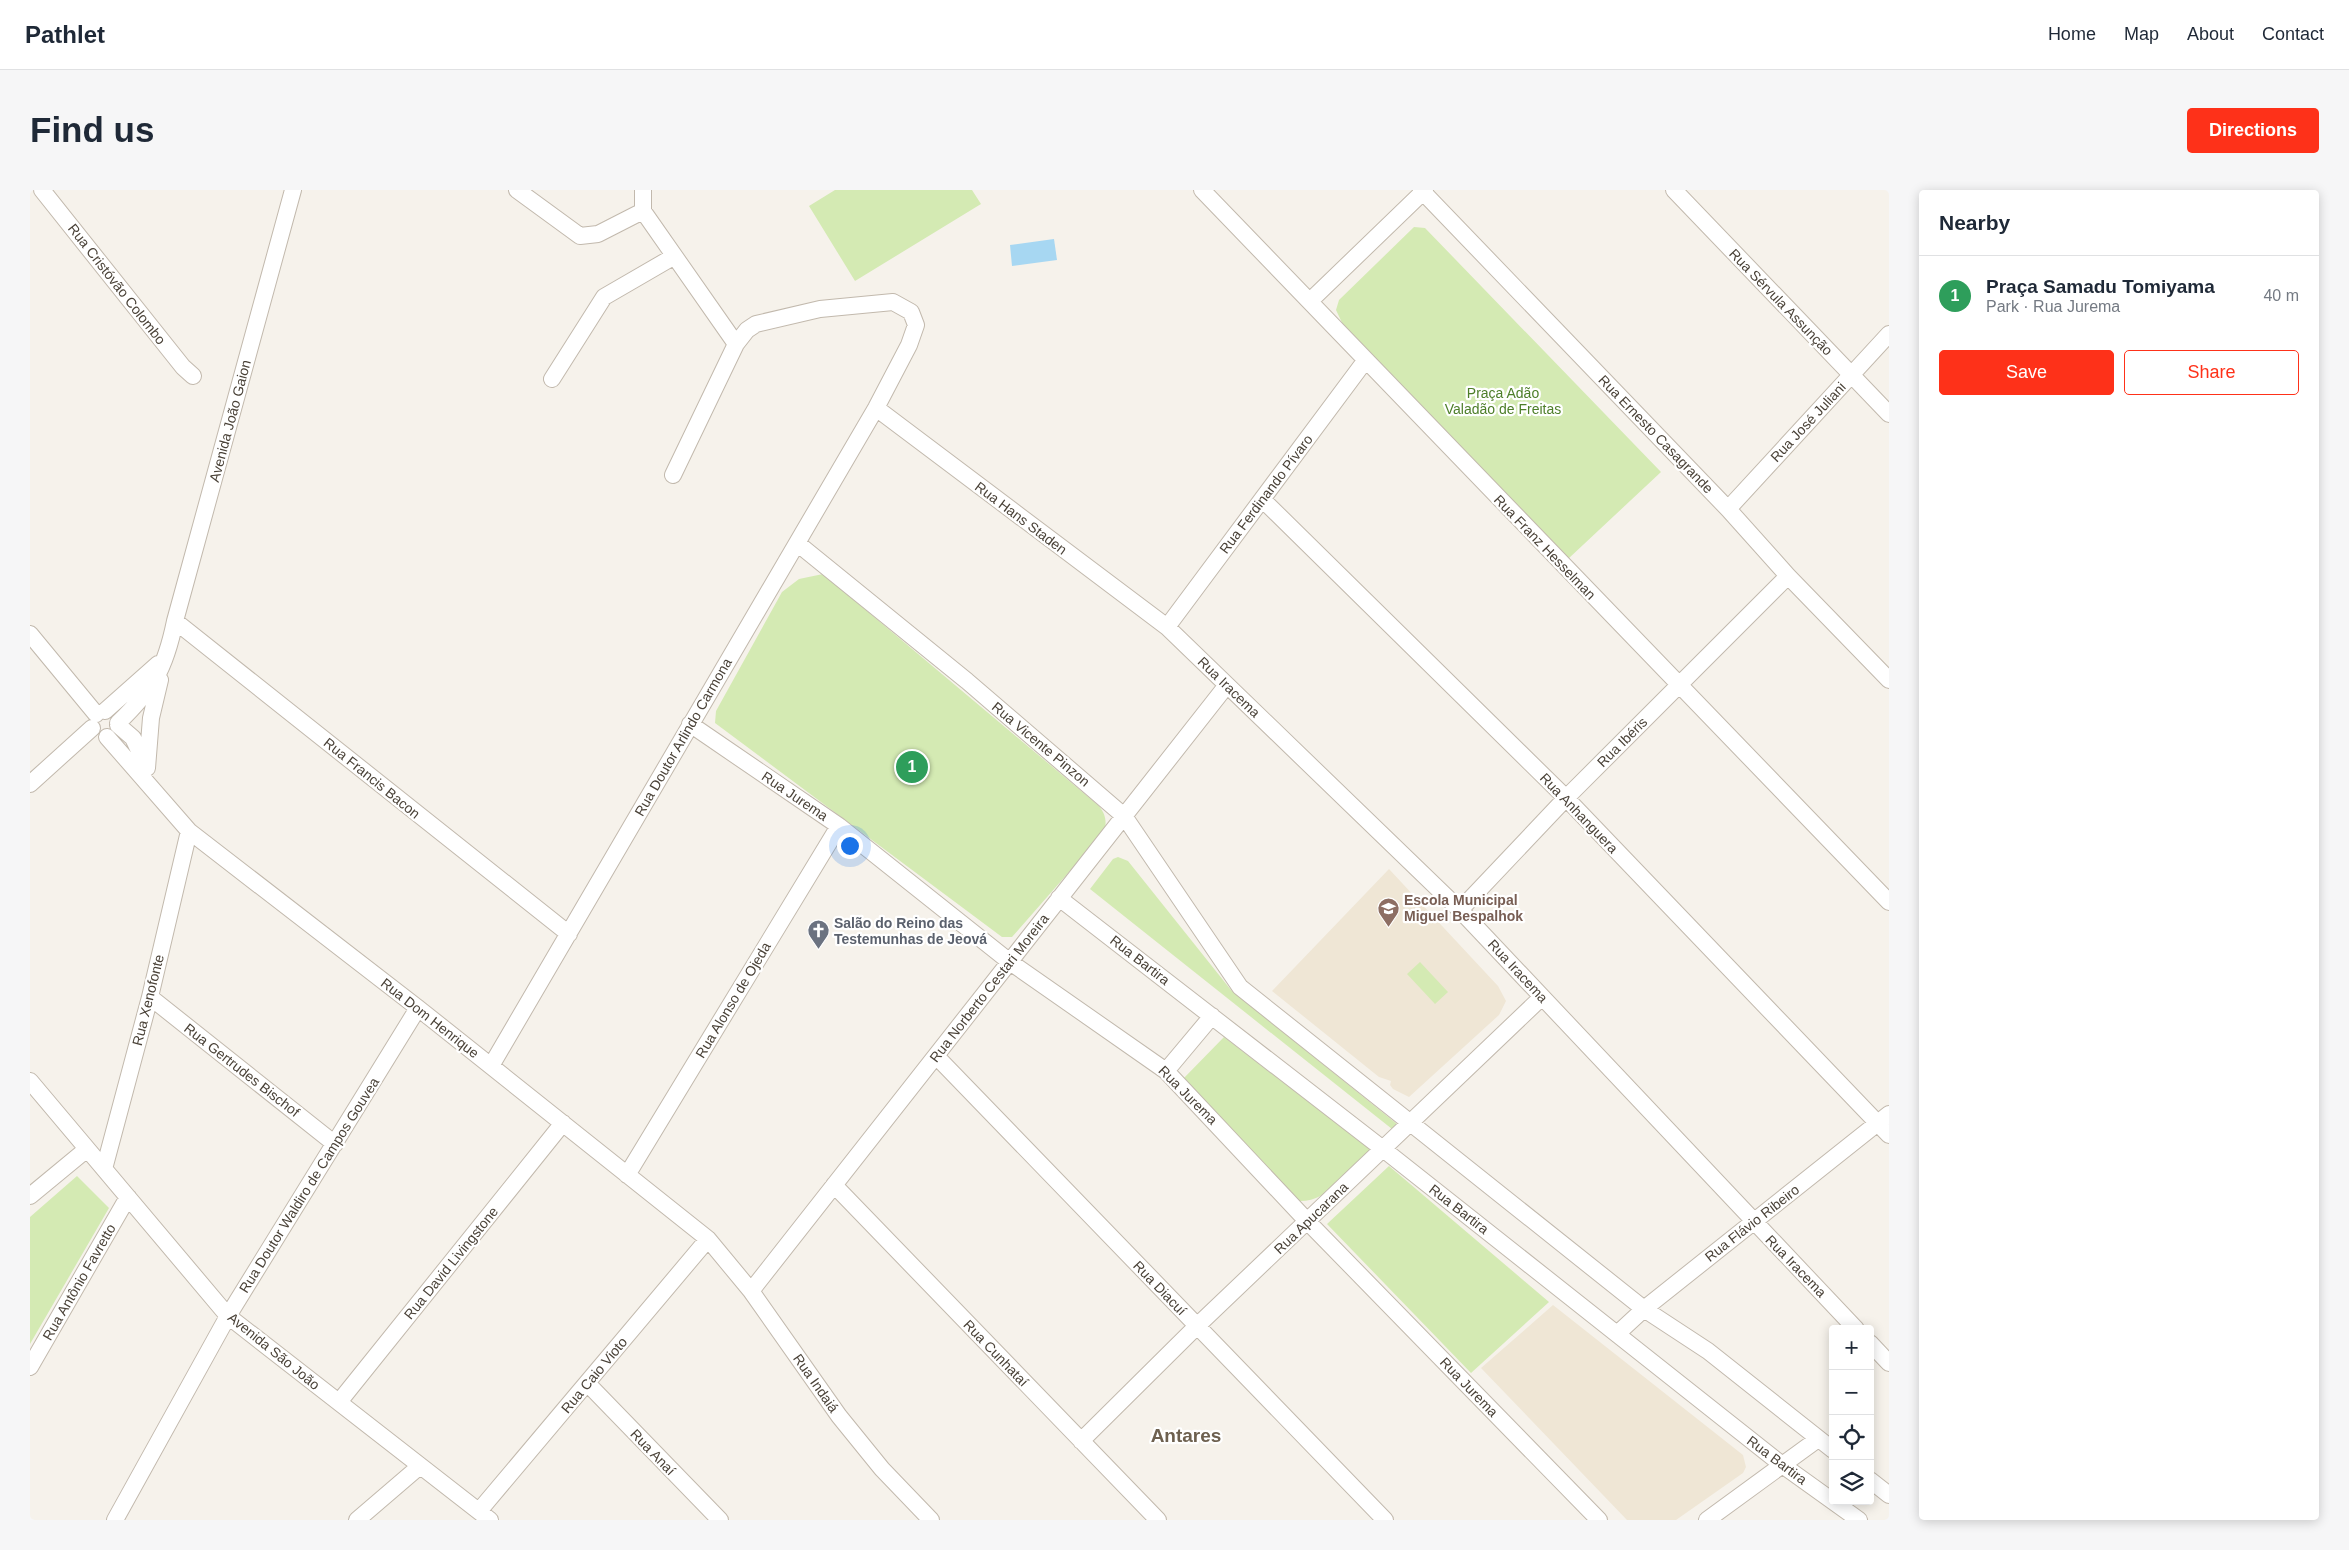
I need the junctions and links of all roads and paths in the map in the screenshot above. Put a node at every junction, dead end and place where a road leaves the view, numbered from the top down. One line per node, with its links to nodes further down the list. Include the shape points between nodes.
1 (42, 190): 14 (street, Rua Cristóvão Colombo, via 182,367)
2 (293, 190): 24 (street, Avenida João Gaion)
3 (517, 190): 8 (street, via 580,236 598,234)
4 (643, 190): 8 (street)
5 (1202, 190): 10 (street, Rua Franz Hesselman)
6 (1674, 190): 15 (street, Rua Sérvula Assunção)
7 (1423, 191): 10 (street); 21 (street, Rua Ernesto Casagrande)
8 (643, 211): 9 (street)
9 (673, 257): 12 (street); 16 (street, via 604,297)
10 (1310, 301): 13 (street, Rua Franz Hesselman)
11 (1889, 334): 15 (street, Rua José Juliani)
12 (736, 344): 17 (street, Rua Doutor Arlindo Carmona, via 756,324 820,309 892,302 911,312 916,325); 19 (street, Rua Doutor Arlindo Carmona)
13 (1364, 361): 20 (street, Rua Ferdinando Pívaro); 30 (street, Rua Franz Hesselman)
14 (193, 376)
15 (1851, 376): 18 (street, Rua Sérvula Assunção); 21 (street, Rua José Juliani)
16 (552, 379)
17 (876, 408): 22 (street, Rua Doutor Arlindo Carmona); 25 (street, Rua Hans Staden)
18 (1889, 414)
19 (673, 475)
20 (1262, 499): 25 (street, Rua Ferdinando Pívaro); 37 (street, Rua Anhanguera)
21 (1728, 509): 23 (street, Rua Ernesto Casagrande)
22 (797, 543): 32 (street, Rua Doutor Arlindo Carmona); 38 (street, Rua Vicente Pinzon)
23 (1788, 576): 28 (street, Rua Ernesto Casagrande); 30 (street, Rua Ibéris)
24 (175, 621): 27 (street, Avenida João Gaion); 44 (street, Rua Francis Bacon)
25 (1167, 627): 29 (street, Rua Iracema)
26 (30, 634): 31 (street)
27 (166, 661): 31 (street); 33 (street, Avenida João Gaion, via 143,698); 34 (street, via 151,718)
28 (1889, 680)
29 (1227, 685): 38 (street, Rua Norberto Cestari Moreira); 43 (street, Rua Iracema)
30 (1679, 686): 37 (street, Rua Ibéris); 42 (street, Rua Franz Hesselman)
31 (98, 718): 33 (street, via 114,715); 33 (street, via 98,735); 35 (street)
32 (690, 724): 39 (street, Rua Jurema); 44 (street, Rua Doutor Arlindo Carmona)
33 (114, 728): 34 (street, Rua Dom Henrique, via 133,738); 36 (street, Rua Dom Henrique)
34 (147, 768): 36 (street, Rua Dom Henrique)
35 (30, 784)
36 (157, 792): 40 (street, Rua Dom Henrique)
37 (1566, 798): 43 (street, Rua Ibéris); 56 (street, Rua Anhanguera)
38 (1124, 816): 41 (street, Rua Norberto Cestari Moreira); 54 (street, Rua Vicente Pinzon, via 1240,987)
39 (839, 826): 45 (street, Rua Jurema); 61 (street, Rua Alonso de Ojeda)
40 (190, 831): 46 (street, Rua Xenofonte); 48 (street, Rua Dom Henrique)
41 (1059, 898): 45 (street, Rua Norberto Cestari Moreira); 49 (street, Rua Bartira)
42 (1889, 902)
43 (1460, 910): 47 (street, Rua Iracema)
44 (569, 934): 51 (street, Rua Doutor Arlindo Carmona)
45 (1010, 962): 50 (street, Rua Norberto Cestari Moreira); 52 (street, Rua Jurema)
46 (150, 997): 57 (street, Rua Gertrudes Bischof); 60 (street, Rua Xenofonte)
47 (1542, 997): 54 (street, Rua Apucarana); 66 (street, Rua Iracema)
48 (418, 1008): 51 (street, Rua Dom Henrique); 57 (street, Rua Doutor Waldiro de Campos Gouvea)
49 (1212, 1016): 52 (street); 59 (street, Rua Bartira)
50 (936, 1056): 62 (street, Rua Norberto Cestari Moreira); 72 (street, Rua Diacuí)
51 (491, 1066): 55 (street, Rua Dom Henrique)
52 (1166, 1071): 65 (street, Rua Jurema)
53 (30, 1081): 58 (street, Avenida São João)
54 (1410, 1122): 59 (street, Rua Apucarana); 69 (street)
55 (563, 1123): 61 (street, Rua Dom Henrique); 78 (street, Rua David Livingstone)
56 (1885, 1124): 66 (street, Rua Flávio Ribeiro)
57 (334, 1144): 70 (street, Rua Doutor Waldiro de Campos Gouvea)
58 (87, 1148): 60 (street, Avenida São João); 63 (street)
59 (1383, 1149): 65 (street, Rua Apucarana); 73 (street, Rua Bartira)
60 (104, 1169): 64 (street, Avenida São João)
61 (627, 1175): 67 (street, Rua Dom Henrique)
62 (834, 1185): 68 (street, Rua Norberto Cestari Moreira); 80 (street, Rua Cunhataí)
63 (30, 1196)
64 (128, 1197): 70 (street, Avenida São João); 76 (street, Rua Antônio Favretto)
65 (1307, 1221): 72 (street, Rua Apucarana); 93 (street, Rua Jurema)
66 (1754, 1222): 69 (street, Rua Flávio Ribeiro); 71 (street, Rua Iracema)
67 (708, 1239): 68 (street, Rua Indaiá); 77 (street, Rua Caio Vioto)
68 (752, 1291): 90 (street, Rua Indaiá, via 839,1416 882,1469)
69 (1644, 1309): 73 (street, Rua Flávio Ribeiro); 79 (street, via 1708,1351)
70 (228, 1316): 78 (street, Avenida São João); 87 (street, Rua Doutor Waldiro de Campos Gouvea)
71 (1852, 1325)
72 (1197, 1326): 80 (street, Rua Apucarana); 92 (street, Rua Diacuí)
73 (1617, 1334): 82 (street, Rua Bartira)
74 (1874, 1347): 75 (street)
75 (1889, 1363)
76 (30, 1367)
77 (587, 1383): 86 (street, Rua Caio Vioto); 89 (street, Rua Anaí)
78 (339, 1402): 83 (street, Avenida São João)
79 (1818, 1439): 81 (street); 82 (street)
80 (1081, 1441): 91 (street, Rua Cunhataí)
81 (1829, 1447)
82 (1781, 1464): 94 (street); 95 (street, Rua Bartira)
83 (420, 1466): 86 (street, Avenida São João); 88 (street)
84 (1874, 1483): 85 (street)
85 (1889, 1495)
86 (485, 1516)
87 (115, 1520)
88 (357, 1520)
89 (720, 1520)
90 (931, 1520)
91 (1158, 1520)
92 (1385, 1520)
93 (1599, 1520)
94 (1707, 1520)
95 (1859, 1520)

